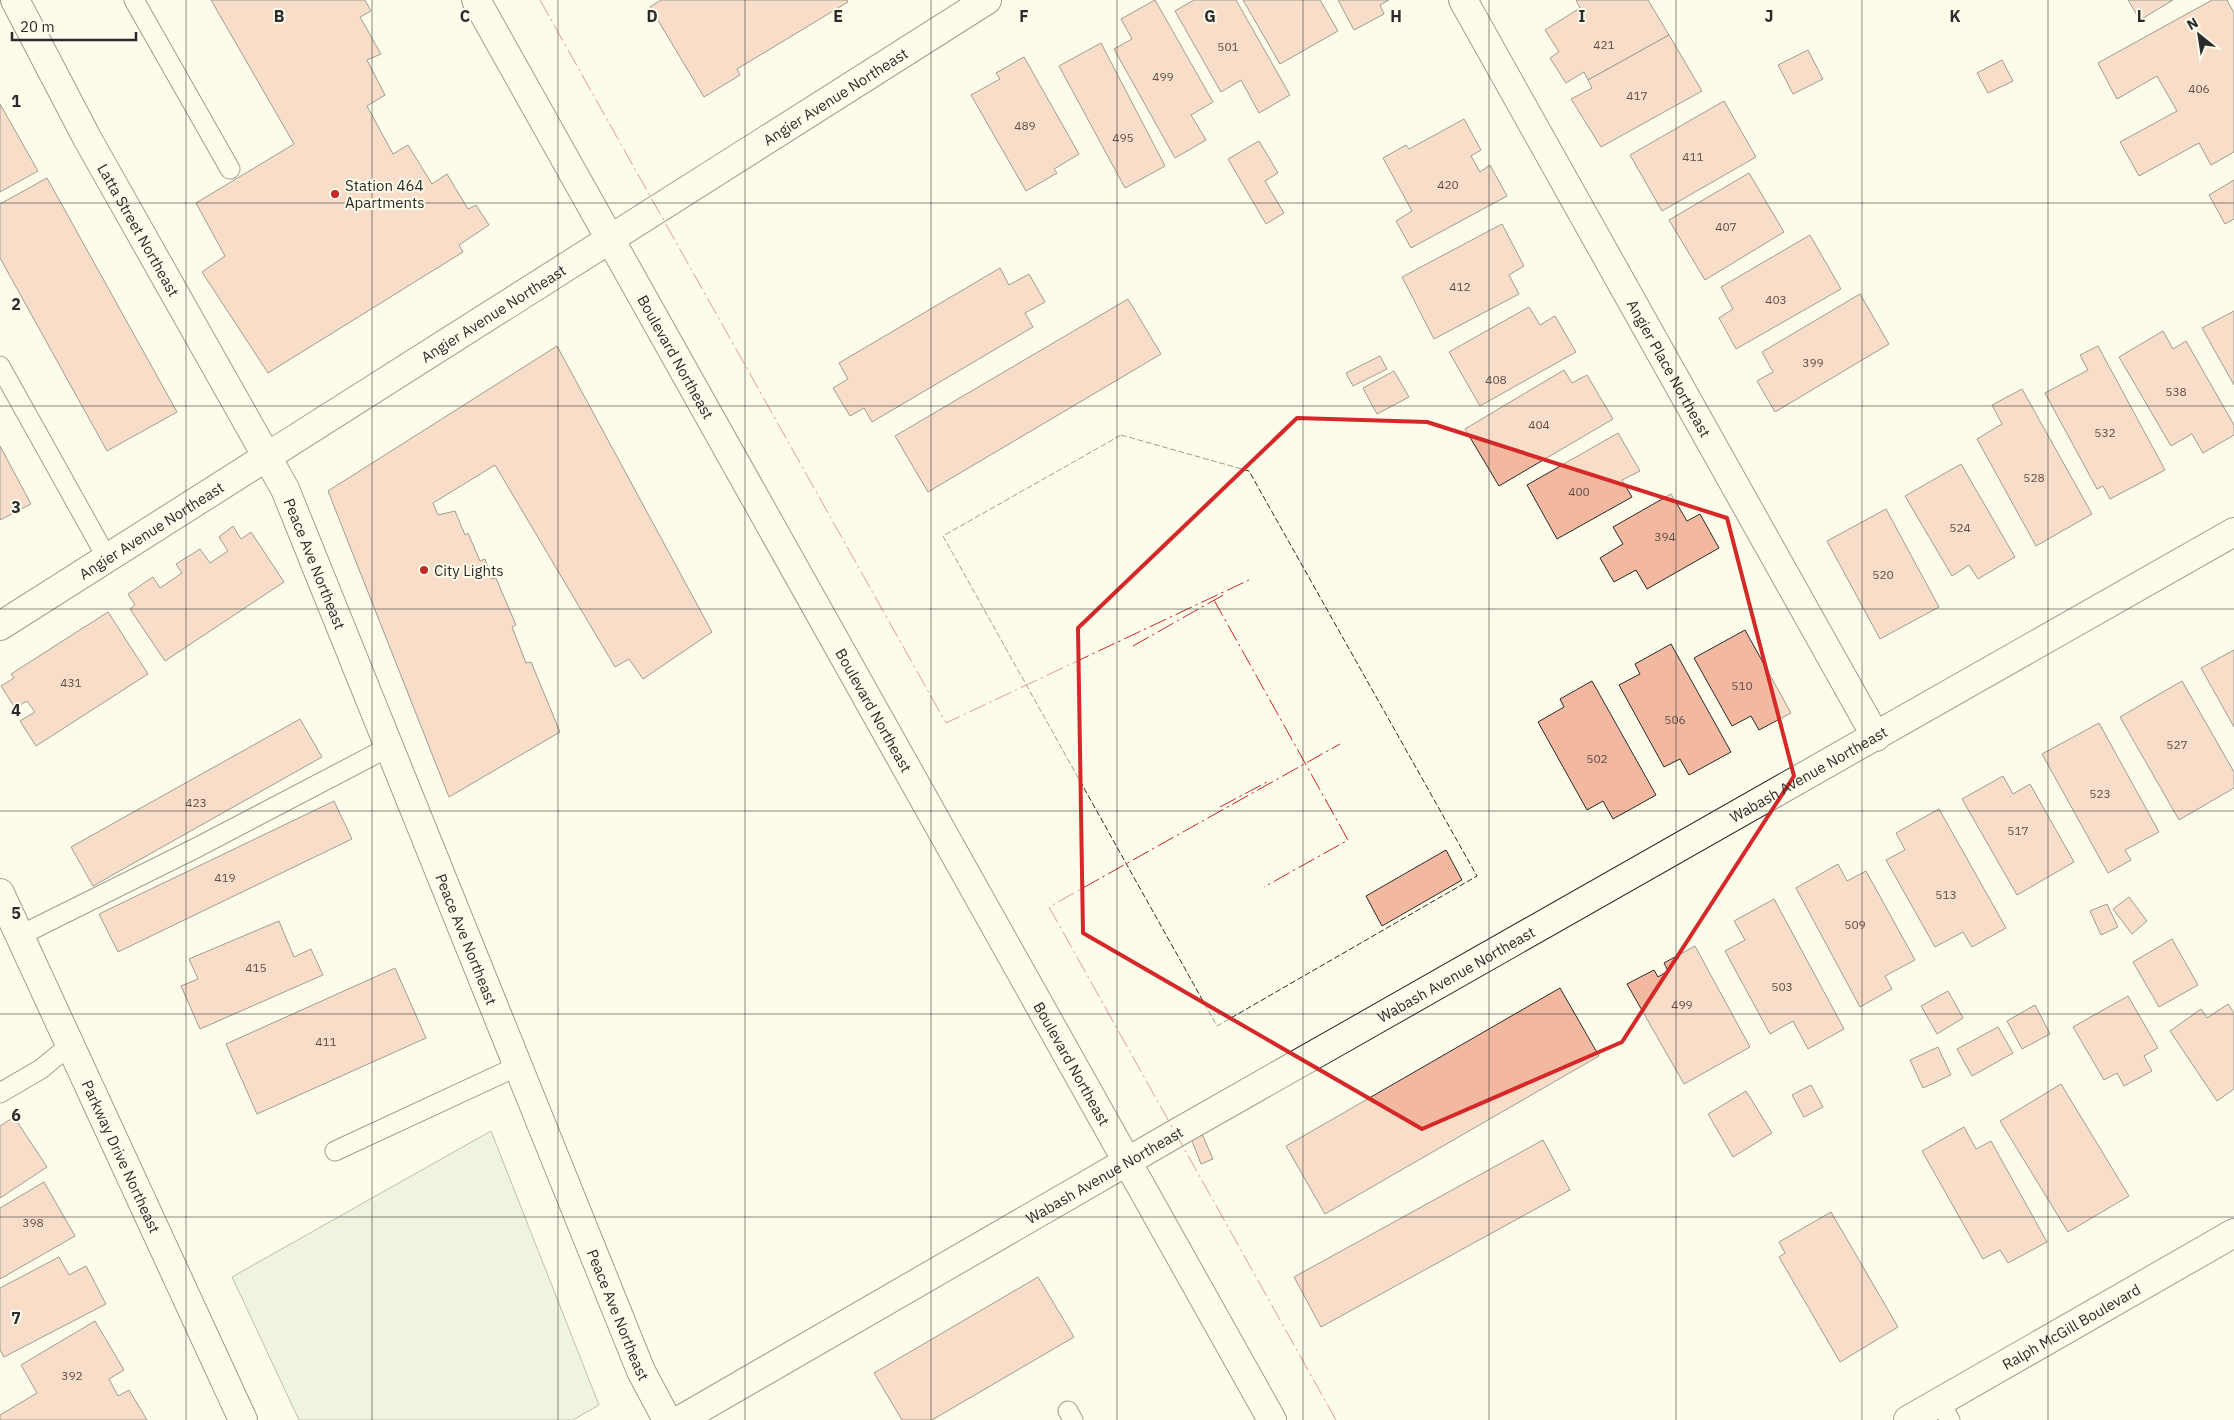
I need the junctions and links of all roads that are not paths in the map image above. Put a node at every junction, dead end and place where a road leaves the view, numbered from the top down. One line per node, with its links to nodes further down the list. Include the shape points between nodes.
1 (15, 0): 9 (street, Latta Street Northeast, via 87,138)
2 (134, 0): 6 (lane)
3 (476, 0): 7 (street, Boulevard Northeast)
4 (986, 0): 7 (street, Angier Avenue Northeast)
5 (1463, 0): 13 (street, Angier Place Northeast)
6 (230, 169)
7 (610, 239): 9 (street, Angier Avenue Northeast); 21 (street, Boulevard Northeast)
8 (0, 366): 11 (lane)
9 (266, 458): 11 (street, Angier Avenue Northeast); 14 (street, Peace Ave Northeast, via 285,489)
10 (2234, 532): 13 (street, Wabash Avenue Northeast)
11 (107, 558): 12 (street, Angier Avenue Northeast)
12 (0, 626)
13 (1876, 737): 21 (street, Wabash Avenue Northeast)
14 (389, 747): 16 (lane); 18 (street, Peace Ave Northeast)
15 (0, 894): 16 (street, Parkway Drive Northeast)
16 (20, 936): 17 (street, Parkway Drive Northeast)
17 (70, 1045): 19 (lane, via 41,1069); 24 (street, Parkway Drive Northeast)
18 (518, 1066): 20 (lane); 25 (street, Peace Ave Northeast, via 641,1371)
19 (0, 1093)
20 (336, 1151)
21 (1128, 1161): 26 (street, Wabash Avenue Northeast); 27 (street, Boulevard Northeast)
22 (2234, 1232): 23 (street, Ralph McGill Boulevard)
23 (1945, 1411): 28 (street, Ralph McGill Boulevard)
24 (243, 1420)
25 (667, 1420)
26 (680, 1420)
27 (1272, 1420)
28 (1908, 1420)

